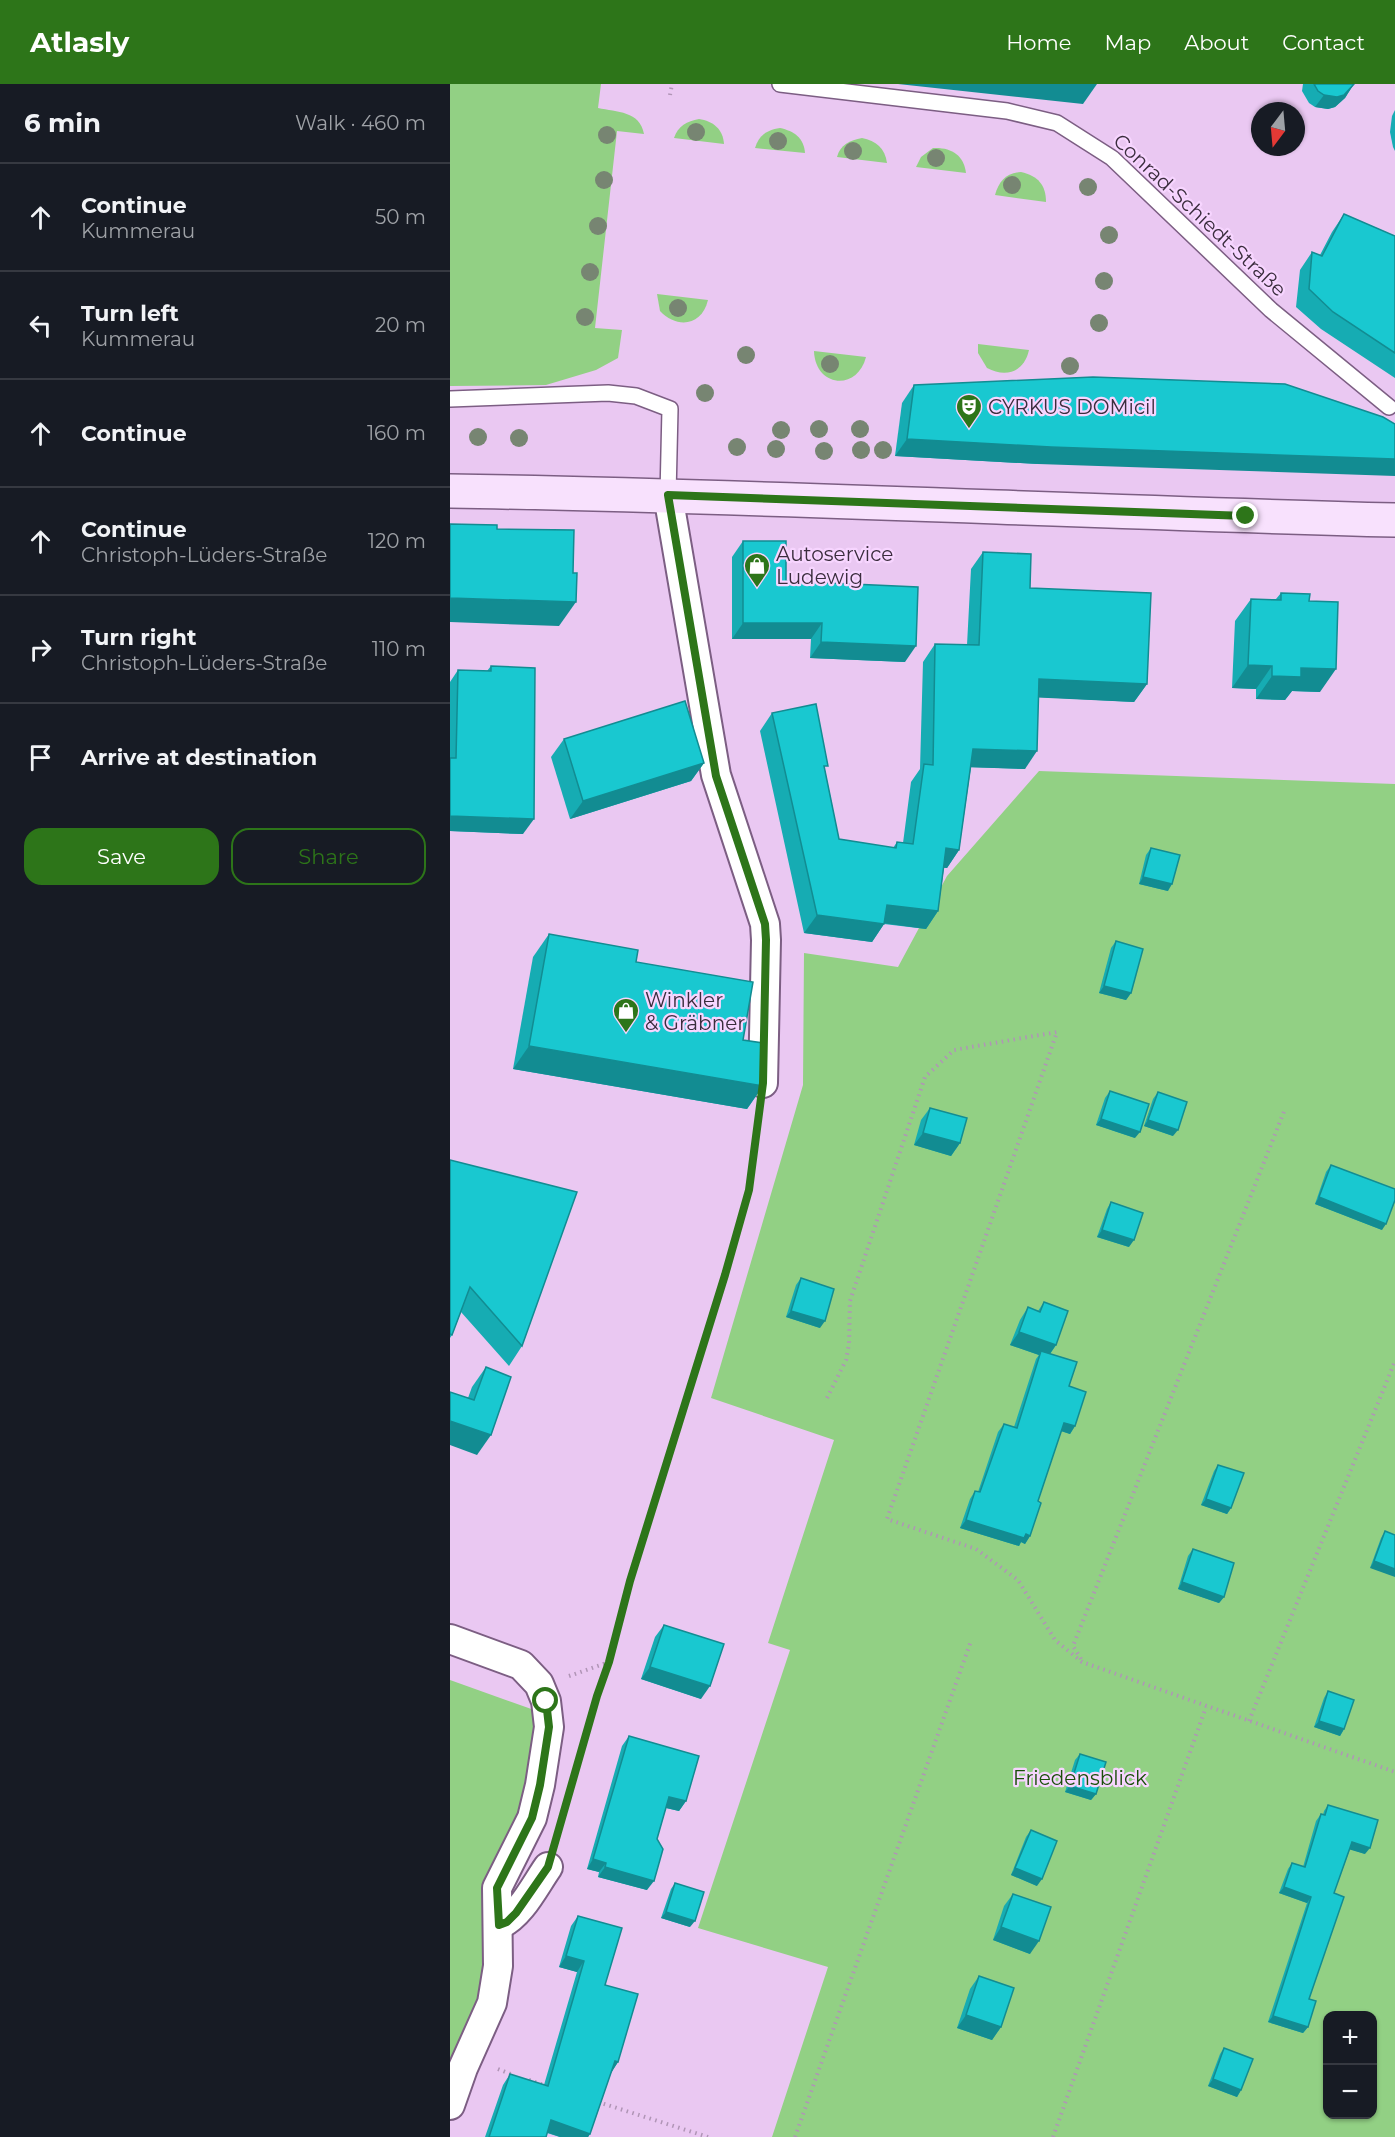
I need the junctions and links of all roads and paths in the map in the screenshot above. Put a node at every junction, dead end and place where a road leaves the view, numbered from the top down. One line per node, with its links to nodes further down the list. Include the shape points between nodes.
1 (672, 84): 3 (path)
2 (780, 84): 5 (lane, Conrad-Schiedt-Straße, via 1007,111 1058,123 1112,159 1271,310)
3 (670, 95)
4 (450, 399): 7 (lane, via 608,393 636,396 670,409)
5 (1389, 406)
6 (450, 491): 7 (street)
7 (668, 495): 8 (street); 9 (street, via 716,776 765,924)
8 (1395, 520)
9 (763, 1083): 15 (path, via 749,1190)
10 (1285, 1109): 16 (path, via 1072,1646)
11 (1395, 1361): 19 (path)
12 (827, 1398): 16 (path, via 846,1360 850,1301 925,1077 954,1050 1058,1032 887,1519 976,1549 1018,1580 1055,1640)
13 (450, 1639): 23 (street, via 521,1665 539,1684 546,1701 549,1727 540,1785 532,1818 497,1888)
14 (971, 1641): 29 (path)
15 (609, 1662): 17 (path); 20 (path)
16 (1082, 1662): 18 (path)
17 (572, 1675)
18 (1206, 1707): 19 (path); 30 (path)
19 (1249, 1721): 21 (path)
20 (577, 1764)
21 (1395, 1772)
22 (548, 1867): 23 (street, via 516,1913)
23 (499, 1925): 24 (street, via 492,2003)
24 (468, 2056): 25 (path); 27 (street)
25 (552, 2087)
26 (596, 2102): 28 (path)
27 (450, 2105)
28 (708, 2137)
29 (795, 2137)
30 (1053, 2137)

